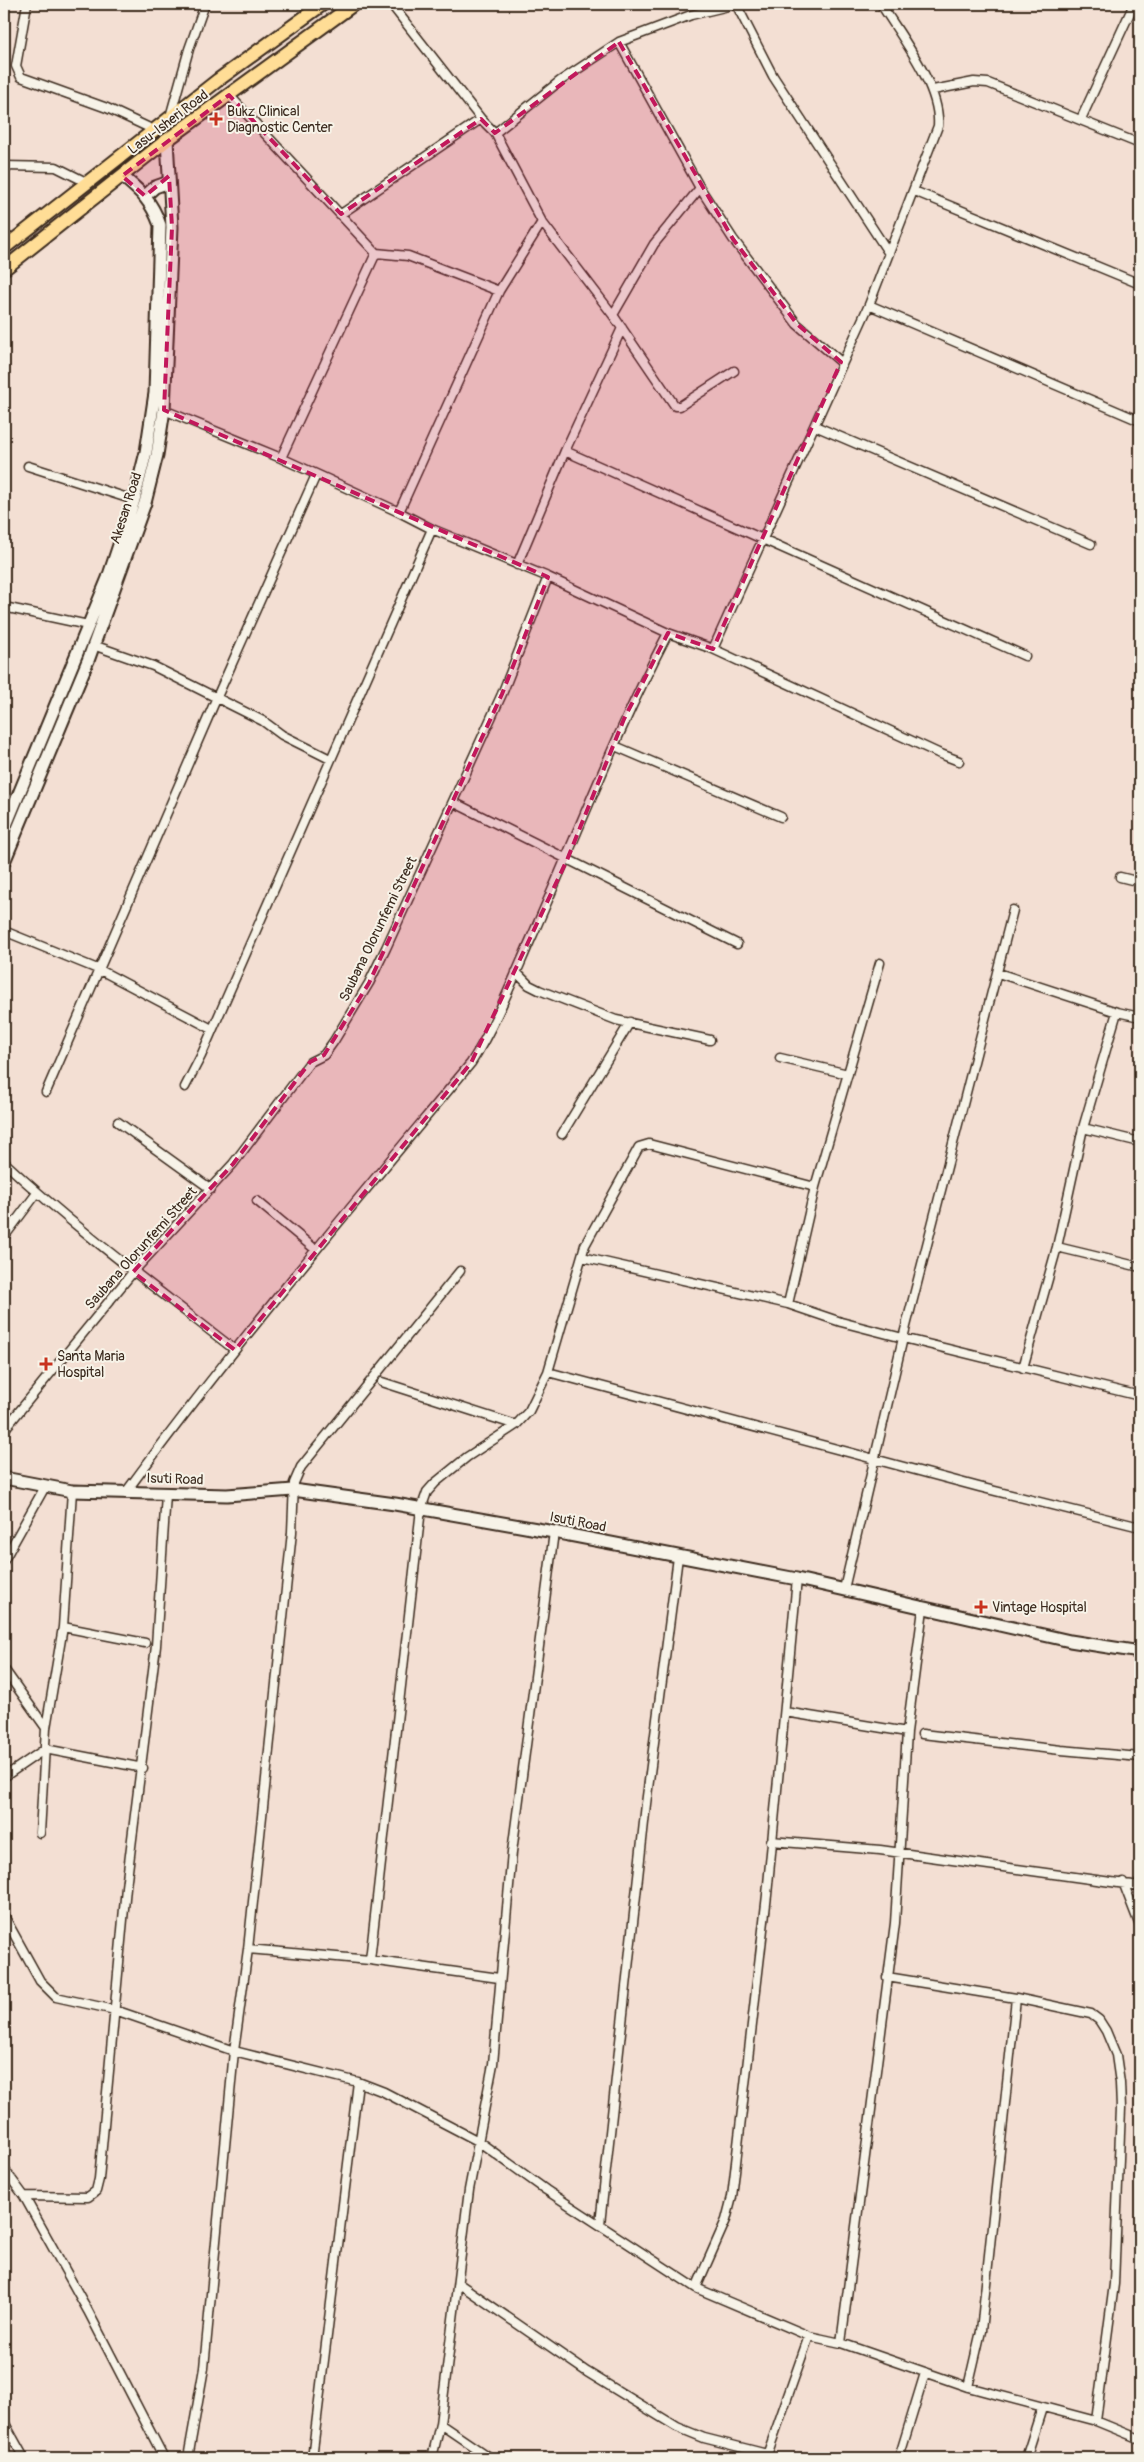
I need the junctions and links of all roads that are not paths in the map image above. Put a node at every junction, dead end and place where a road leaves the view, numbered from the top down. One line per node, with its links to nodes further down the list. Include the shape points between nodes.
1 (27, 4): 15 (street, via 16,66 21,77 107,108)
2 (205, 4): 12 (street)
3 (323, 4): 12 (main road, Lasu-Isheri Road)
4 (354, 4): 11 (main road, Lasu-Isheri Road)
5 (390, 4): 13 (street)
6 (737, 4): 9 (street, via 691,15); 29 (street, via 773,76)
7 (881, 4): 10 (street)
8 (1134, 4): 14 (street)
9 (618, 42): 16 (street, via 560,81); 23 (street)
10 (934, 90): 14 (street, via 982,82); 24 (street, via 938,126)
11 (230, 96): 17 (main road, Lasu-Isheri Road); 26 (street)
12 (170, 118): 15 (main road, Lasu-Isheri Road)
13 (481, 119): 16 (street); 26 (street)
14 (1081, 119): 18 (street)
15 (154, 130): 21 (main road, Lasu-Isheri Road)
16 (495, 133): 27 (street)
17 (167, 140): 20 (main road, Lasu-Isheri Road); 22 (street, Akesan Road)
18 (1140, 144)
19 (4, 166): 21 (street, via 56,167)
20 (122, 176): 25 (street, Akesan Road); 31 (main road, Lasu-Isheri Road)
21 (86, 182): 28 (main road, Lasu-Isheri Road)
22 (169, 182): 25 (street); 39 (street, Akesan Road, via 172,226)
23 (700, 188): 35 (street, via 654,244); 37 (street, via 786,311)
24 (914, 191): 29 (street); 32 (street)
25 (145, 196): 46 (street, Akesan Road, via 154,207 160,225 155,393 146,452)
26 (341, 214): 30 (street)
27 (542, 222): 33 (street); 35 (street)
28 (4, 248)
29 (888, 252): 34 (street)
30 (376, 253): 33 (street, via 408,256); 43 (street)
31 (4, 269)
32 (1140, 284)
33 (499, 291): 47 (street)
34 (869, 305): 37 (street); 40 (street)
35 (613, 315): 36 (street)
36 (622, 328): 38 (street, via 678,407); 42 (street)
37 (841, 362): 41 (street)
38 (734, 371)
39 (164, 410): 43 (street); 56 (street, Akesan Road, via 145,504)
40 (1140, 421)
41 (815, 426): 49 (street); 50 (street)
42 (565, 451): 49 (street); 51 (street)
43 (281, 458): 45 (street)
44 (28, 466): 46 (street)
45 (316, 475): 47 (street); 59 (street)
46 (134, 500): 54 (street, Akesan Road, via 108,578)
47 (399, 512): 48 (street)
48 (432, 529): 51 (street); 61 (street)
49 (763, 540): 57 (street); 58 (street)
50 (1091, 544)
51 (517, 565): 52 (street)
52 (548, 577): 55 (street); 63 (street, Saubana Olorunfemi Street, via 502,694)
53 (4, 607): 54 (street)
54 (88, 625): 65 (street, Akesan Road)
55 (668, 633): 57 (street); 60 (street, via 624,719)
56 (93, 645): 59 (street, via 153,666); 67 (street, Akesan Road)
57 (713, 649): 62 (street)
58 (1025, 656)
59 (217, 697): 61 (street); 74 (street)
60 (615, 746): 64 (street); 66 (street)
61 (330, 759): 80 (street)
62 (959, 761)
63 (453, 802): 66 (street); 92 (street, Saubana Olorunfemi Street, via 374,974 334,1042 324,1055 310,1062)
64 (781, 817)
65 (4, 830)
66 (567, 860): 72 (street); 75 (street)
67 (4, 862)
68 (1120, 877): 69 (street)
69 (1140, 882)
70 (1013, 910): 76 (street)
71 (4, 931): 74 (street)
72 (737, 944)
73 (880, 963): 83 (street)
74 (100, 970): 80 (street); 85 (street)
75 (516, 972): 79 (street, via 539,990 616,1020); 97 (street, via 472,1063)
76 (998, 973): 77 (street); 103 (street)
77 (1117, 1012): 78 (street); 87 (street)
78 (1140, 1017)
79 (630, 1022): 81 (street); 88 (street)
80 (212, 1029): 84 (street)
81 (710, 1040)
82 (780, 1058): 83 (street)
83 (848, 1074): 91 (street)
84 (185, 1087)
85 (46, 1092)
86 (118, 1122): 92 (street)
87 (1083, 1128): 89 (street); 96 (street)
88 (562, 1134)
89 (1140, 1142)
90 (4, 1162): 93 (street)
91 (815, 1187): 98 (street, via 649,1144 639,1147); 102 (street)
92 (211, 1189): 101 (street, Saubana Olorunfemi Street)
93 (37, 1193): 95 (street); 101 (street)
94 (258, 1201): 97 (street)
95 (4, 1237)
96 (1056, 1247): 99 (street); 105 (street)
97 (316, 1250): 104 (street)
98 (582, 1257): 102 (street); 106 (street)
99 (1140, 1267)
100 (460, 1270): 114 (street, via 301,1467)
101 (133, 1272): 104 (street); 110 (street, Saubana Olorunfemi Street)
102 (788, 1304): 103 (street)
103 (903, 1338): 105 (street); 111 (street)
104 (236, 1350): 116 (street)
105 (1023, 1368): 108 (street)
106 (548, 1372): 109 (street, via 529,1411); 111 (street)
107 (382, 1382): 109 (street)
108 (1140, 1396)
109 (516, 1425): 118 (street, via 467,1457 435,1483 427,1492)
110 (4, 1430)
111 (875, 1459): 119 (street); 124 (street)
112 (4, 1478): 113 (street, Isuti Road)
113 (46, 1485): 115 (street, Isuti Road); 122 (street)
114 (293, 1490): 117 (street, Isuti Road, via 227,1495); 118 (street, Isuti Road); 145 (street, via 292,1532)
115 (72, 1491): 116 (street, Isuti Road); 126 (street)
116 (126, 1492): 117 (street, Isuti Road)
117 (166, 1494): 136 (street, via 156,1646)
118 (421, 1509): 120 (street, Isuti Road); 146 (street)
119 (1140, 1527)
120 (554, 1532): 121 (street, Isuti Road); 148 (street, via 512,1852)
121 (678, 1557): 123 (street, Isuti Road); 156 (street, via 646,1804)
122 (4, 1560)
123 (797, 1579): 124 (street, Isuti Road); 130 (street)
124 (844, 1589): 125 (street, Isuti Road)
125 (923, 1609): 128 (street, Isuti Road, via 1070,1641); 132 (street)
126 (64, 1627): 127 (street); 131 (street)
127 (145, 1643)
128 (1140, 1652)
129 (4, 1669): 131 (street)
130 (785, 1712): 132 (street); 139 (street)
131 (46, 1728): 134 (street)
132 (908, 1732): 140 (street)
133 (922, 1734): 135 (street)
134 (45, 1749): 136 (street); 137 (street); 138 (street)
135 (1140, 1757)
136 (143, 1768): 150 (street, via 126,1887)
137 (4, 1777)
138 (40, 1833)
139 (771, 1841): 140 (street); 158 (street, via 730,2208)
140 (899, 1853): 141 (street); 147 (street, via 897,1906)
141 (1123, 1882): 142 (street); 144 (street)
142 (1140, 1886)
143 (4, 1916): 150 (street, via 40,1981 56,1998)
144 (1140, 1926)
145 (248, 1949): 146 (street); 151 (street)
146 (370, 1960): 148 (street)
147 (887, 1977): 149 (street); 160 (street)
148 (499, 1978): 153 (street, via 493,2064)
149 (1016, 1998): 162 (street, via 981,2331); 164 (street, via 1091,2014 1106,2031 1116,2055 1121,2133 1114,2284)
150 (115, 2010): 151 (street); 155 (street, via 107,2111 96,2191 88,2197)
151 (234, 2051): 152 (street); 171 (street, via 204,2368)
152 (358, 2082): 153 (street); 172 (street)
153 (478, 2141): 156 (street); 157 (street)
154 (4, 2169): 155 (street)
155 (24, 2196): 170 (street)
156 (600, 2224): 158 (street)
157 (458, 2284): 166 (street); 168 (street, via 587,2372 677,2428)
158 (696, 2288): 159 (street)
159 (809, 2336): 160 (street); 168 (street)
160 (841, 2343): 161 (street)
161 (925, 2373): 162 (street); 175 (street)
162 (968, 2387): 163 (street)
163 (1042, 2408): 164 (street); 176 (street)
164 (1096, 2421): 167 (street)
165 (4, 2422): 169 (street)
166 (440, 2424): 173 (street); 174 (street)
167 (1140, 2439)
168 (766, 2456)
169 (24, 2458)
170 (164, 2458)
171 (188, 2458)
172 (312, 2458)
173 (432, 2458)
174 (490, 2458)
175 (899, 2458)
176 (1026, 2458)

